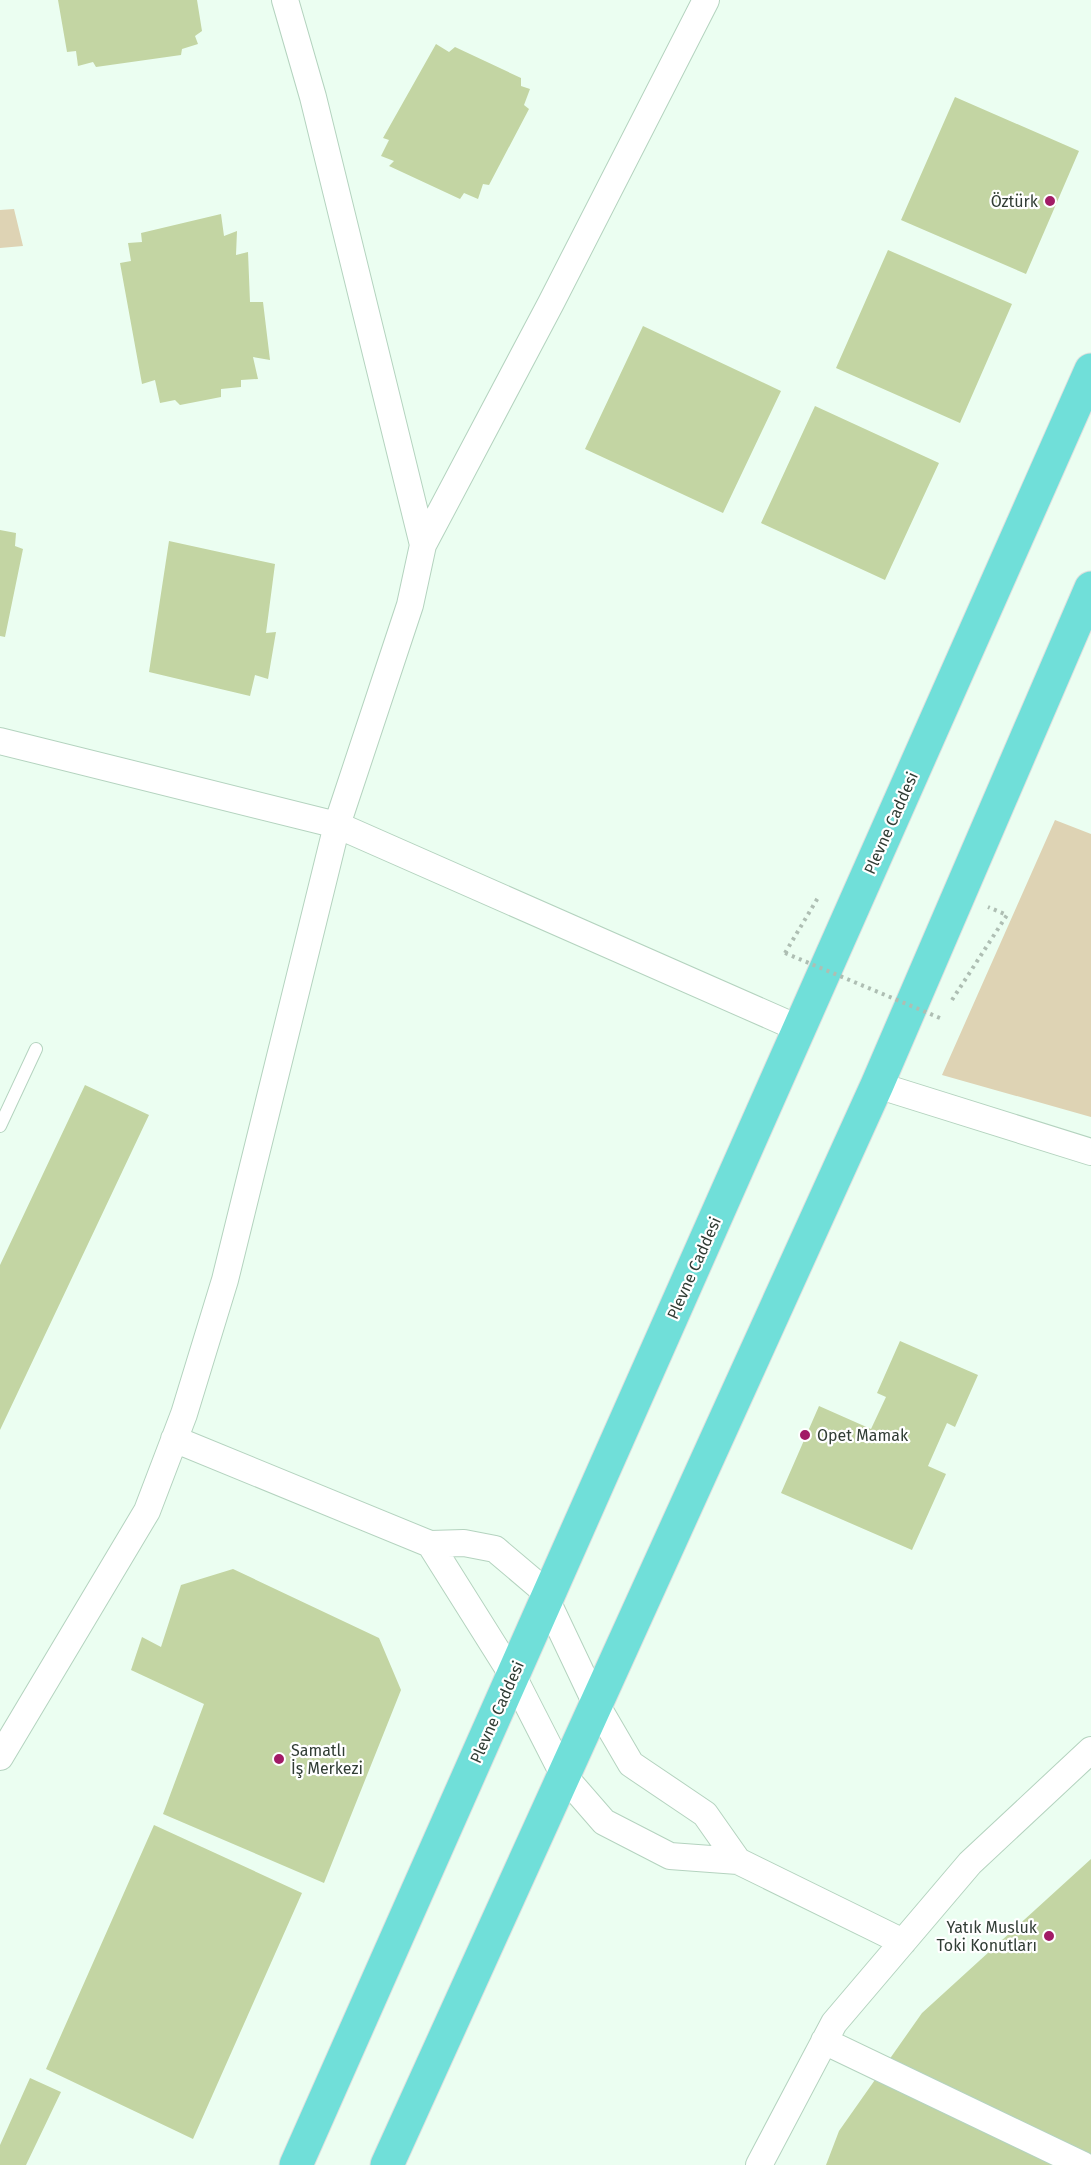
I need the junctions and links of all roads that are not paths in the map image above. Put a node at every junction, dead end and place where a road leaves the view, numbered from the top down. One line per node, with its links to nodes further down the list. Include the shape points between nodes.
1 (285, 0): 4 (street, via 313,97)
2 (706, 0): 4 (street)
3 (1091, 370): 8 (main road, Plevne Caddesi)
4 (423, 545): 7 (street, via 410,604)
5 (1091, 588): 10 (main road)
6 (0, 741): 7 (street)
7 (337, 825): 8 (street); 13 (street, via 225,1280)
8 (800, 1029): 15 (main road, Plevne Caddesi)
9 (36, 1049): 11 (lane)
10 (877, 1085): 12 (street); 17 (main road)
11 (0, 1126)
12 (1091, 1152)
13 (174, 1439): 14 (street); 19 (street, via 147,1511)
14 (430, 1544): 15 (street, via 464,1543 495,1549 541,1588); 16 (street)
15 (547, 1601): 16 (main road, Plevne Caddesi); 17 (street)
16 (513, 1676): 20 (street); 24 (main road, Plevne Caddesi)
17 (596, 1704): 20 (main road); 21 (street, via 631,1764 705,1814)
18 (1091, 1750): 22 (street, via 970,1863)
19 (0, 1756)
20 (564, 1776): 21 (street, via 604,1822 670,1856); 25 (main road)
21 (738, 1861): 22 (street)
22 (903, 1942): 23 (street, via 834,2023)
23 (824, 2041): 26 (street); 27 (street)
24 (296, 2165)
25 (387, 2165)
26 (759, 2165)
27 (1083, 2165)

